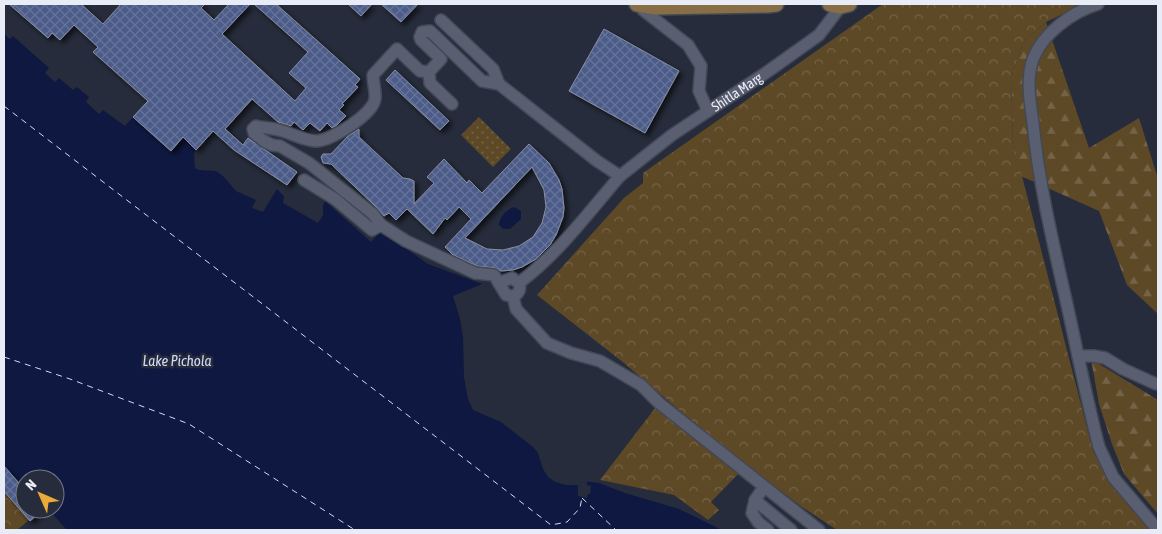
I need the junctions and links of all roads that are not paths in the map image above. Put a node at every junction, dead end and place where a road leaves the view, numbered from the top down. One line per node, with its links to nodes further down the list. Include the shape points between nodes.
1 (751, 4): 2 (main road); 4 (main road, via 657,8)
2 (776, 4)
3 (1098, 4): 19 (street, via 1067,19 1050,35 1034,58 1029,83 1039,172)
4 (639, 5): 10 (street, via 688,45 701,66 699,91)
5 (840, 5): 10 (street, Shitla Marg, via 819,35)
6 (441, 20): 8 (street, via 493,70)
7 (429, 72): 8 (street, via 441,59 421,40 422,32 426,30 482,81); 9 (street, via 430,83); 13 (street, via 420,70 397,49 373,75 375,100 367,113 354,123 317,141 270,128 256,126 253,129 264,141 280,146 308,163 373,214)
8 (499, 84): 11 (street)
9 (452, 104)
10 (708, 111): 11 (street, Shitla Marg)
11 (620, 176): 14 (street, Shitla Marg)
12 (304, 180): 13 (street, via 342,204 372,230)
13 (381, 226): 15 (street, via 444,260 475,272)
14 (537, 269): 15 (street); 16 (street, Shitla Marg)
15 (494, 275): 17 (street)
16 (519, 283): 17 (street, via 509,278); 18 (street, via 518,293)
17 (501, 286): 18 (street, via 504,294)
18 (513, 296): 21 (street, via 516,309 547,343 600,361 624,374)
19 (1078, 356): 20 (street, via 1105,358); 26 (street, via 1105,462 1121,487)
20 (1156, 384)
21 (764, 487): 22 (street); 25 (street)
22 (754, 500): 23 (street, via 754,518); 24 (street)
23 (768, 530)
24 (791, 530)
25 (818, 530)
26 (1158, 530)

